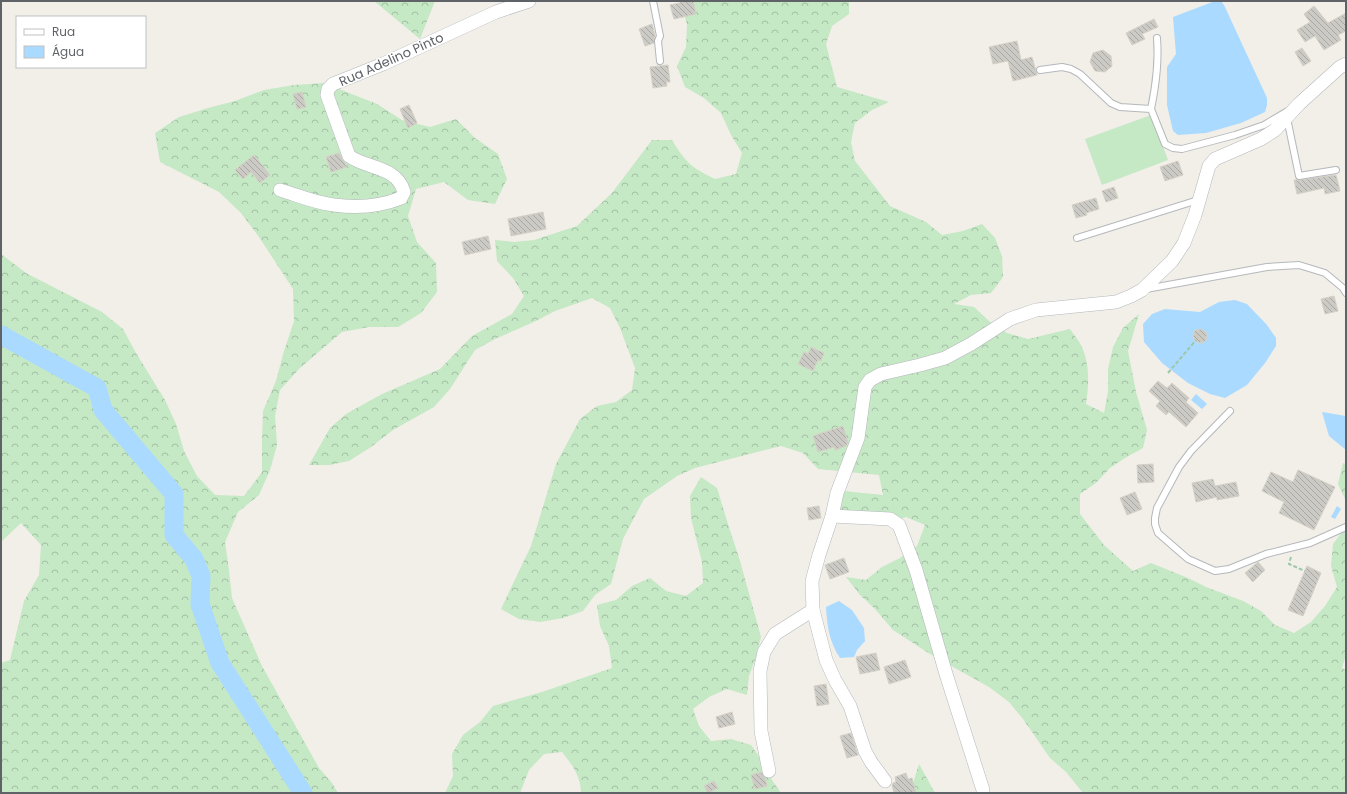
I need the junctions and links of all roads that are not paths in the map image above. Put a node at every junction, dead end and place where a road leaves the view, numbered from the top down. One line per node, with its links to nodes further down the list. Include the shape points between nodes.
1 (529, 1): 11 (street, Rua Adelino Pinto, via 496,12 384,64 334,84 328,89 327,95 349,156 397,177 404,192 401,198 388,203 333,205)
2 (653, 1): 4 (lane, via 660,36)
3 (1157, 38): 8 (lane, via 1158,72)
4 (660, 61)
5 (1346, 64): 7 (street)
6 (1040, 70): 8 (lane, via 1062,67 1071,69 1080,74 1111,103 1120,107)
7 (1299, 104): 8 (lane, via 1264,125 1182,148 1173,148 1165,144); 9 (street)
8 (1151, 109)
9 (1287, 118): 10 (lane, via 1299,176); 12 (street, via 1261,139 1215,159 1209,166)
10 (1336, 170)
11 (280, 190)
12 (1198, 200): 13 (lane); 14 (street, via 1184,243 1172,261)
13 (1077, 238)
14 (1142, 290): 15 (lane, via 1267,267 1300,265 1325,273); 17 (street, via 1116,302 1036,310 1010,319 945,358 881,374 870,380 865,387 858,438 837,493)
15 (1346, 293)
16 (1230, 411): 18 (lane, via 1179,467 1157,508 1155,524 1158,533 1188,559 1215,571 1229,569 1266,554 1310,543)
17 (832, 516): 19 (street, via 812,581); 22 (street, via 890,519 899,525 916,570)
18 (1346, 527)
19 (813, 610): 20 (street, via 775,634 764,652 760,671 761,731); 21 (street, via 826,660 850,706 865,751)
20 (769, 771)
21 (885, 781)
22 (983, 790)

